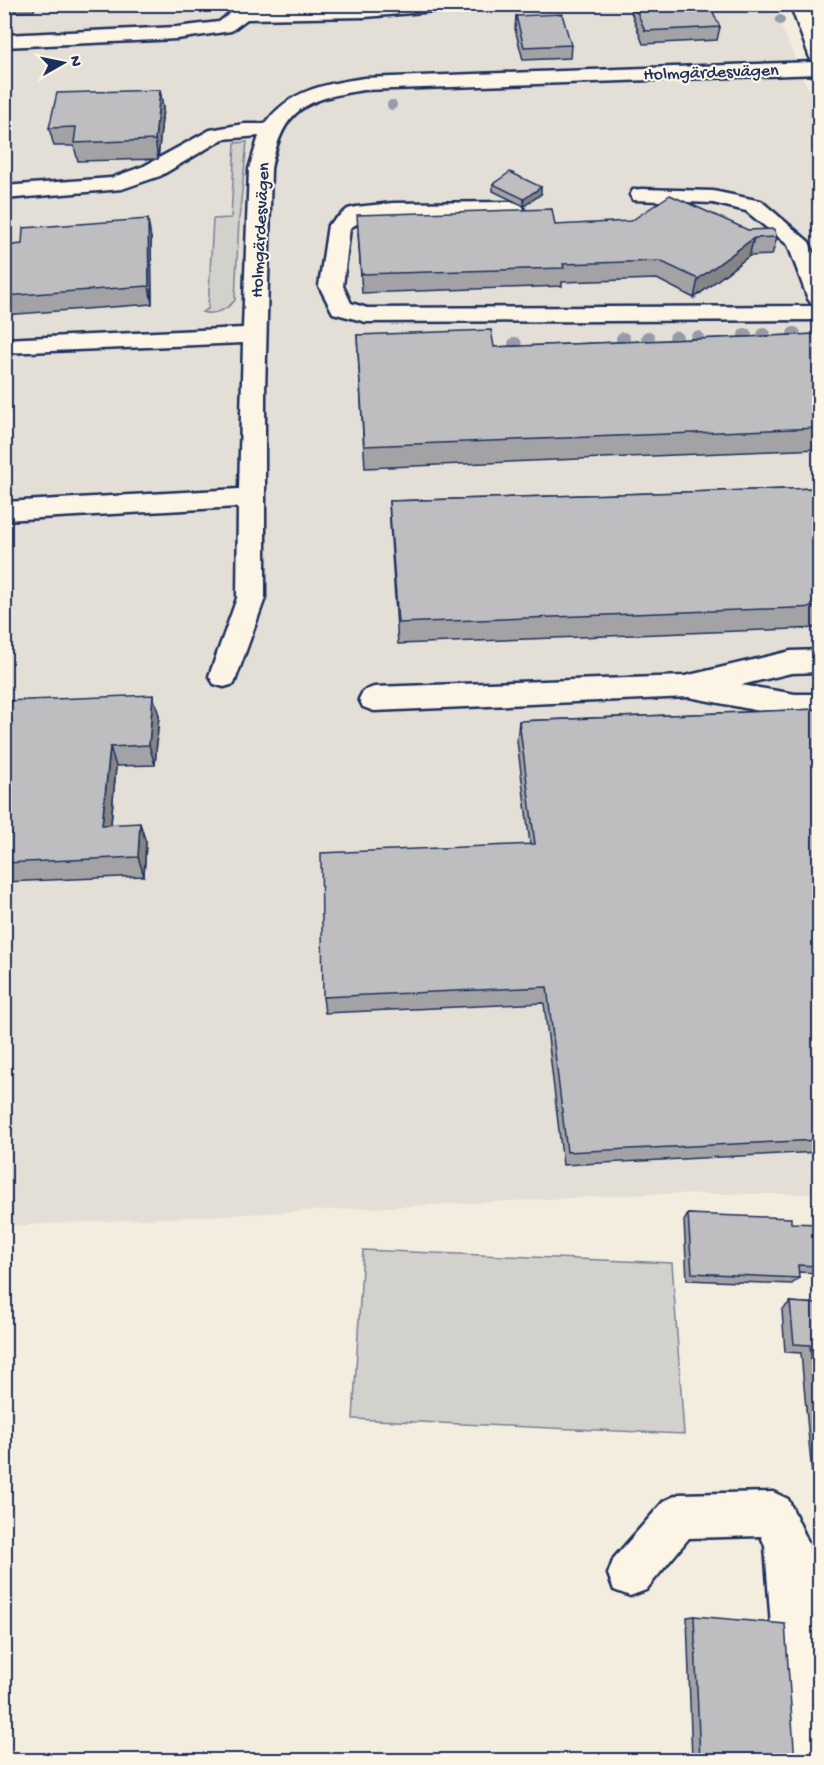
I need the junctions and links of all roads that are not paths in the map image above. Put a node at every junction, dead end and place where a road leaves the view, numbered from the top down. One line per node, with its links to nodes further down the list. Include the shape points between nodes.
1 (447, 4): 3 (street, via 365,11)
2 (799, 4): 5 (street)
3 (242, 9): 4 (street, via 224,27 177,33)
4 (4, 41)
5 (819, 58)
6 (819, 68): 7 (street, Holmgärdesvägen, via 364,84 322,92 298,102 280,115)
7 (270, 130): 8 (street, via 217,134 152,171 114,184); 13 (street, Holmgärdesvägen, via 260,169)
8 (4, 193)
9 (641, 195): 11 (street, via 713,197 753,206 798,242)
10 (513, 209): 12 (street, via 357,214 339,225 332,286 341,308 366,315)
11 (819, 299)
12 (819, 313)
13 (255, 335): 14 (street); 15 (street, Holmgärdesvägen)
14 (4, 346)
15 (251, 497): 16 (street); 18 (street, Holmgärdesvägen, via 251,598)
16 (4, 511)
17 (819, 661): 19 (street, via 791,662)
18 (224, 676)
19 (685, 687): 20 (street); 21 (street, via 795,706)
20 (374, 699)
21 (819, 706)
22 (630, 1575): 23 (street, via 679,1516 773,1514 787,1544)
23 (805, 1761)

